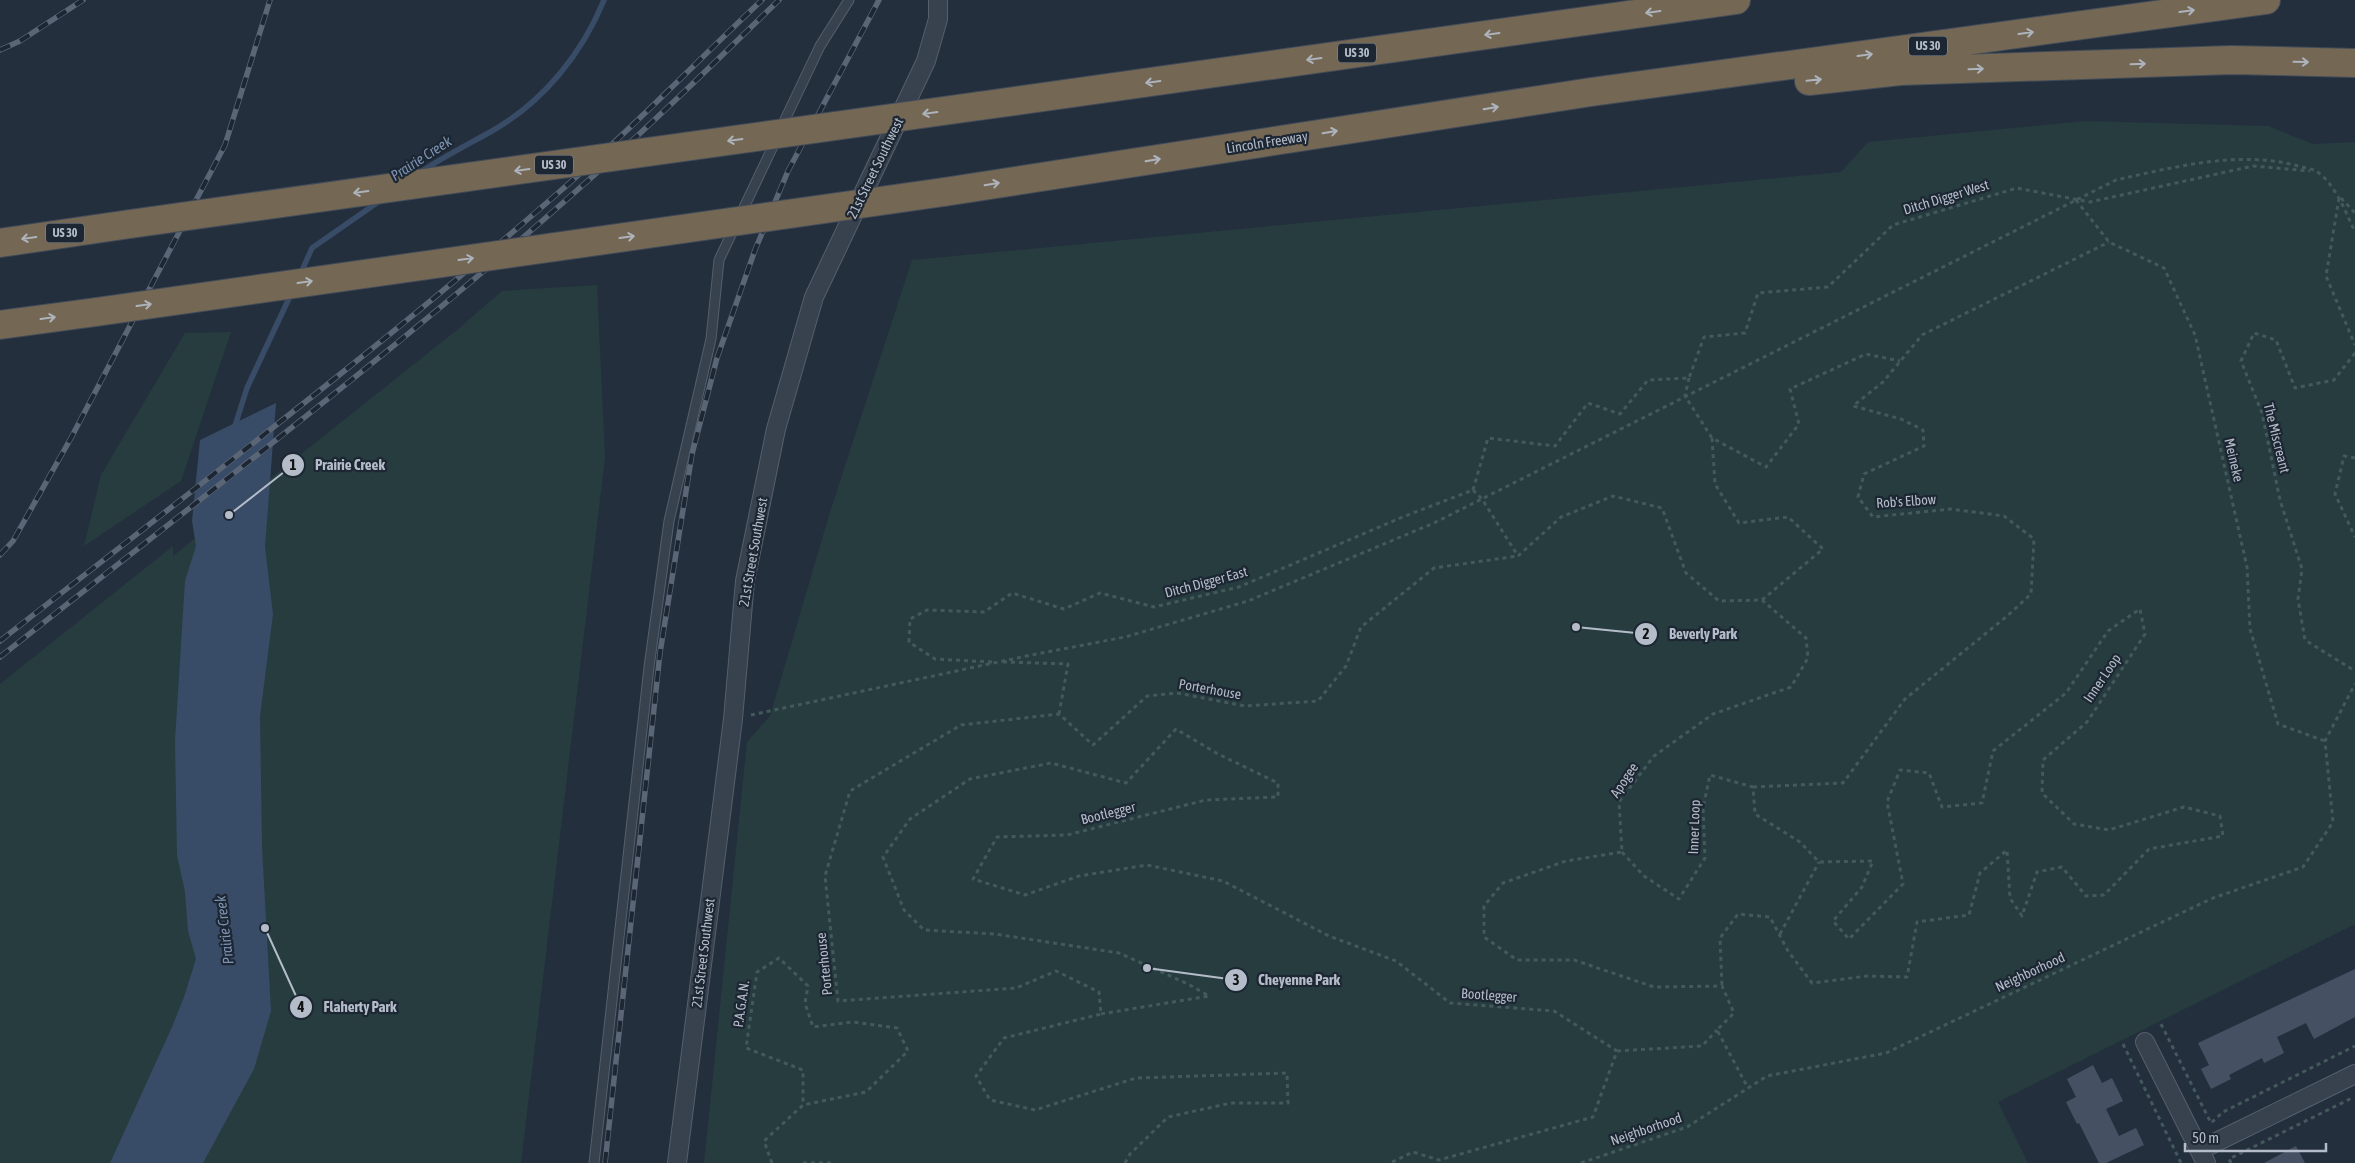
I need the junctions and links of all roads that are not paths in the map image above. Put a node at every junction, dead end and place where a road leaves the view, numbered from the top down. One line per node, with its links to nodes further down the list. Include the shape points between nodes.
1 (849, 0): 12 (lane, via 820,46 719,260 711,339 666,540)
2 (938, 0): 13 (street, 21st Street Southwest, via 938,18 926,61 814,297 776,429 745,580 733,719)
3 (2266, 0): 6 (highway, US 30, one-way to 3)
4 (1727, 1): 7 (highway, US 30, one-way to 7, bridge)
5 (2355, 63): 6 (highway, one-way to 5, via 1724,90 1900,71 2232,60)
6 (1591, 92): 8 (highway, Lincoln Freeway / US 30, one-way to 6, bridge, via 944,192)
7 (0, 242)
8 (0, 325)
9 (2145, 1042): 11 (street)
10 (2355, 1074): 11 (street)
11 (2203, 1157)
12 (594, 1163)
13 (677, 1163)

